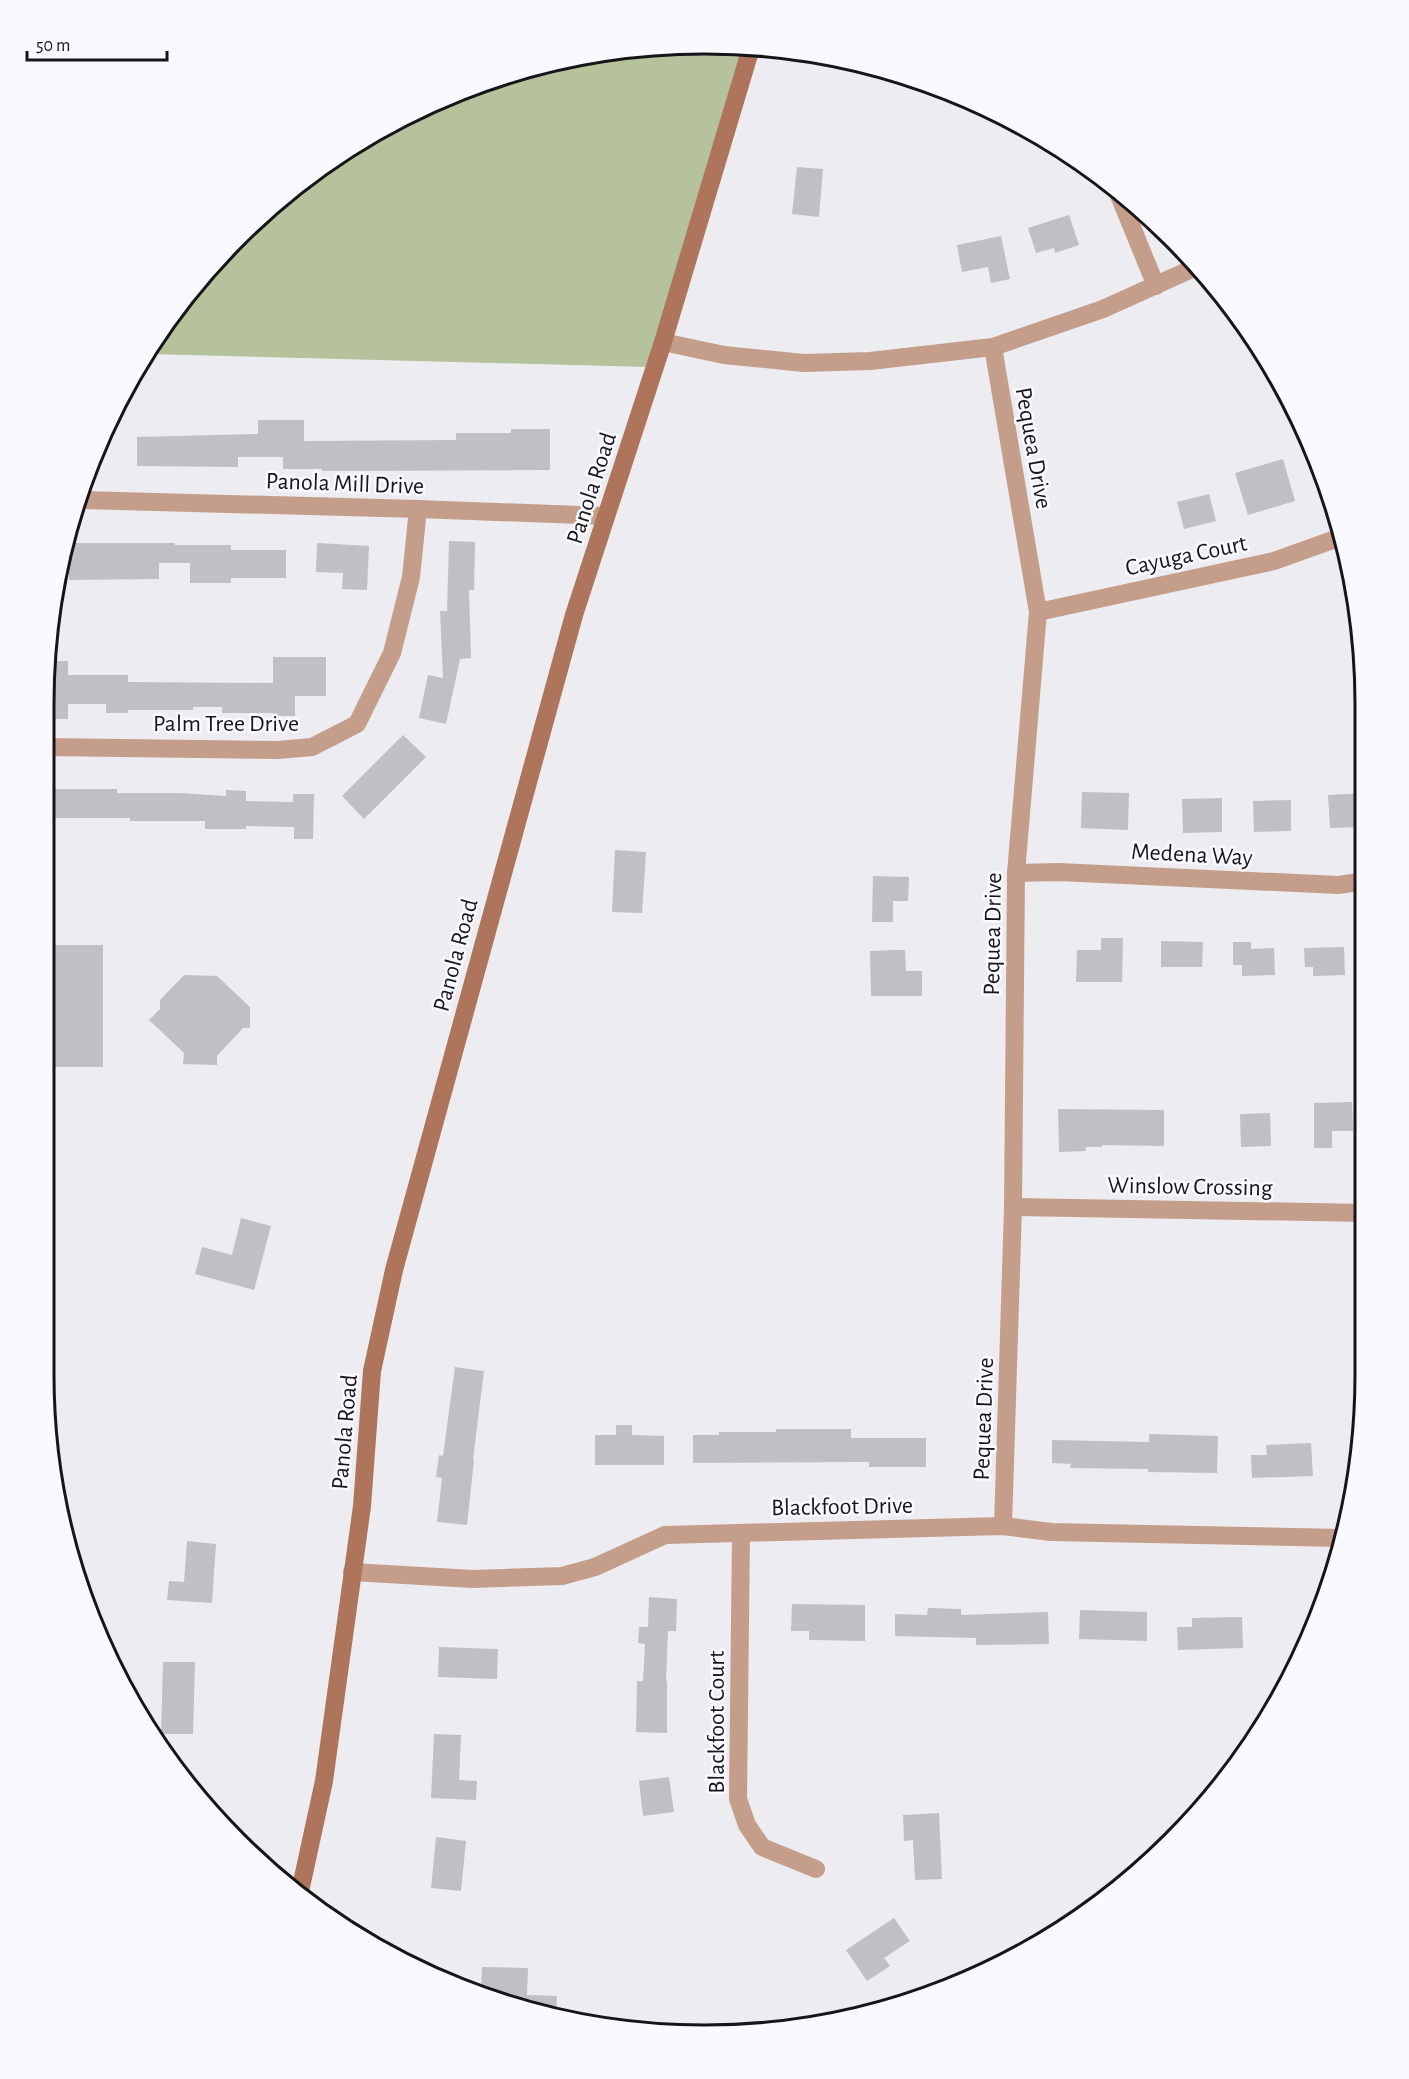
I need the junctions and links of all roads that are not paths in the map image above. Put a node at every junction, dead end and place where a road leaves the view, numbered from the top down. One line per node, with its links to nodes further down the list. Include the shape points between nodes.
1 (749, 55): 5 (main road, Panola Road)
2 (1124, 208): 4 (street)
3 (1189, 270): 4 (street)
4 (1156, 286): 6 (street)
5 (663, 342): 6 (street, via 724,356 804,363 870,361); 9 (main road, Panola Road)
6 (993, 347): 11 (street, Pequea Drive)
7 (87, 500): 8 (street, Panola Mill Drive)
8 (418, 508): 9 (street, Panola Mill Drive); 12 (street, Palm Tree Drive, via 411,577 392,653 357,724 312,747 278,750)
9 (606, 516): 20 (main road, Panola Road, via 574,615 394,1270 372,1371 362,1506)
10 (1334, 540): 11 (street, Cayuga Court, via 1274,561)
11 (1038, 612): 13 (street, Pequea Drive)
12 (54, 747)
13 (1016, 873): 14 (street, Medena Way); 15 (street, Pequea Drive)
14 (1355, 882)
15 (1013, 1207): 16 (street, Winslow Crossing); 17 (street, Pequea Drive)
16 (1355, 1213)
17 (1003, 1526): 18 (street, Blackfoot Drive); 19 (street, Blackfoot Drive, via 1051,1532)
18 (741, 1533): 20 (street, Blackfoot Drive, via 665,1534 595,1567 562,1576 473,1579); 21 (street, Blackfoot Court, via 738,1799 747,1825 762,1847)
19 (1334, 1538)
20 (352, 1572): 22 (main road, Panola Road, via 324,1781)
21 (816, 1869)
22 (301, 1885)

